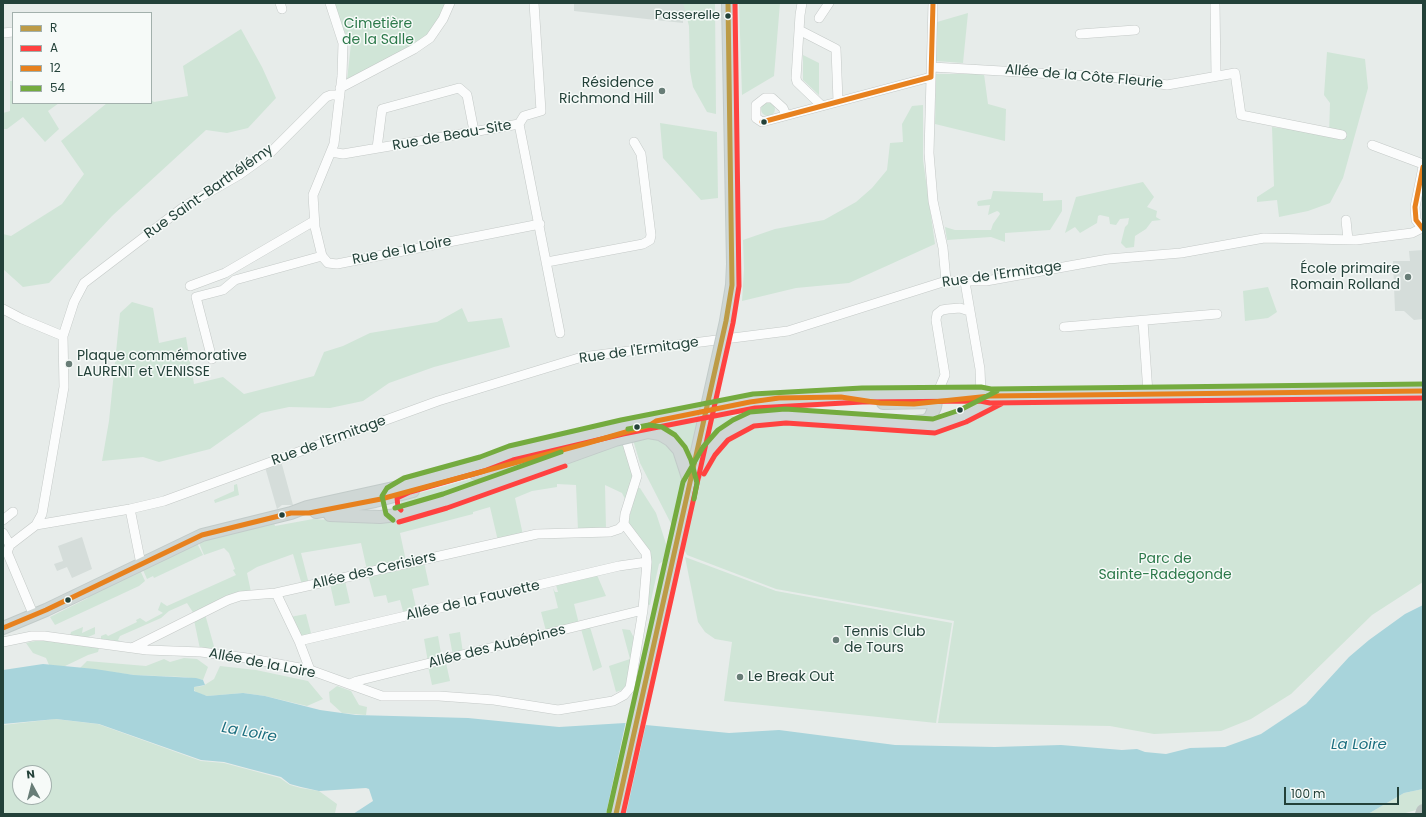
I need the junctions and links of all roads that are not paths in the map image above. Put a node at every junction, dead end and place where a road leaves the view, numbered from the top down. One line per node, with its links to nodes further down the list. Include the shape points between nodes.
1 (330, 3): 16 (street, via 344,47)
2 (450, 3): 16 (street, Rue Saint-Barthélémy, via 430,38)
3 (534, 3): 20 (street, via 541,111 524,116)
4 (728, 3): 53 (main road, bridge, via 732,285)
5 (802, 3): 10 (street)
6 (830, 3): 9 (street)
7 (933, 3): 13 (street)
8 (1215, 3): 14 (street)
9 (819, 18)
10 (799, 30): 17 (street, via 836,49); 18 (street, via 797,82)
11 (1135, 30): 12 (street)
12 (1080, 34)
13 (932, 67): 14 (street, Allée de la Côte Fleurie, via 1124,78 1166,85); 15 (street)
14 (1216, 76): 22 (street, Allée de la Côte Fleurie, via 1236,73 1242,115)
15 (931, 77): 17 (street); 35 (street, via 929,153 933,201 943,248)
16 (340, 92): 26 (street); 44 (street, Rue Saint-Barthélémy, via 326,97 271,152 239,175 185,206 84,283 74,302)
17 (838, 102): 18 (street)
18 (822, 106): 19 (street)
19 (786, 115)
20 (519, 124): 21 (street, Rue de Beau-Site); 30 (street, Rue de Beau-Site)
21 (474, 131): 25 (street, Rue de Beau-Site); 25 (street, via 467,95 459,88 382,109)
22 (1342, 134)
23 (634, 142): 34 (street, via 641,154 650,240 644,244)
24 (1372, 145): 27 (street)
25 (377, 148): 26 (street, Rue de Beau-Site, via 343,154)
26 (331, 152): 29 (street, via 313,196)
27 (1423, 166): 31 (street, via 1415,207 1416,220)
28 (1346, 220): 32 (street)
29 (314, 221): 33 (street); 37 (street, via 225,273)
30 (540, 224): 33 (street, Rue de la Loire, via 335,264 328,263); 34 (street)
31 (1423, 228): 32 (street, Rue de l'Ermitage, via 1412,233)
32 (1348, 240): 36 (street, Rue de l'Ermitage, via 1264,238 1206,250 1108,259)
33 (322, 256): 45 (street, via 235,280 223,290 196,297)
34 (547, 262): 43 (street)
35 (946, 281): 36 (street, Rue de l'Ermitage); 55 (street, Rue de l'Ermitage, via 788,331 582,357 438,401 182,496)
36 (966, 282): 39 (street)
37 (190, 286)
38 (3, 309): 44 (street)
39 (969, 311): 48 (street, via 980,370); 49 (street, via 960,308 948,309 937,314 944,375)
40 (1217, 314): 41 (street)
41 (1143, 321): 42 (street); 47 (street)
42 (1064, 327)
43 (560, 333)
44 (63, 336): 61 (street, Rue Saint-Barthélémy, via 64,386 42,514)
45 (212, 359)
46 (1423, 391): 47 (main road)
47 (1148, 393): 48 (main road)
48 (991, 395): 49 (main road); 50 (main road, via 978,409 943,424 925,426)
49 (936, 398): 50 (main road, via 933,413 925,421); 51 (main road, via 914,404 880,403 842,397 779,398)
50 (888, 423): 53 (main road, via 836,418 752,419 723,435)
51 (622, 429): 52 (main road, via 511,453 482,464); 54 (main road); 62 (street, via 637,476)
52 (407, 484): 54 (main road, via 391,493); 57 (main road)
53 (690, 484): 59 (main road, bridge, via 679,450 660,434 648,432 615,440 445,501); 78 (main road)
54 (389, 497): 58 (main road); 59 (main road, via 389,506)
55 (130, 509): 61 (street, Rue de l'Ermitage); 67 (street)
56 (13, 512): 60 (street)
57 (291, 513): 58 (main road); 67 (main road, via 202,535)
58 (309, 513): 59 (main road, via 365,517)
59 (397, 515)
60 (3, 520)
61 (36, 524): 64 (street)
62 (624, 524): 66 (street, via 646,554); 68 (street, Allée des Cerisiers, via 610,532 537,534)
63 (3, 532): 64 (street)
64 (10, 545): 65 (street)
65 (5, 557): 70 (street)
66 (647, 562): 69 (street); 72 (street, Allée de la Fauvette, via 619,566)
67 (141, 564): 70 (main road)
68 (276, 593): 72 (street); 74 (street, Allée des Cerisiers, via 248,595 228,600)
69 (643, 610): 76 (street, Allée des Aubépines); 76 (street, Allée de la Loire, via 630,688 613,702 558,710 494,700 439,696 382,696)
70 (34, 616): 71 (main road)
71 (3, 628)
72 (300, 641): 75 (street)
73 (3, 642): 74 (street, Allée de la Loire, via 32,636)
74 (132, 648): 75 (street, Allée de la Loire, via 215,654)
75 (310, 670): 76 (street, Allée de la Loire)
76 (350, 684)
77 (1423, 811): 79 (highway)
78 (616, 814)
79 (1422, 814)

